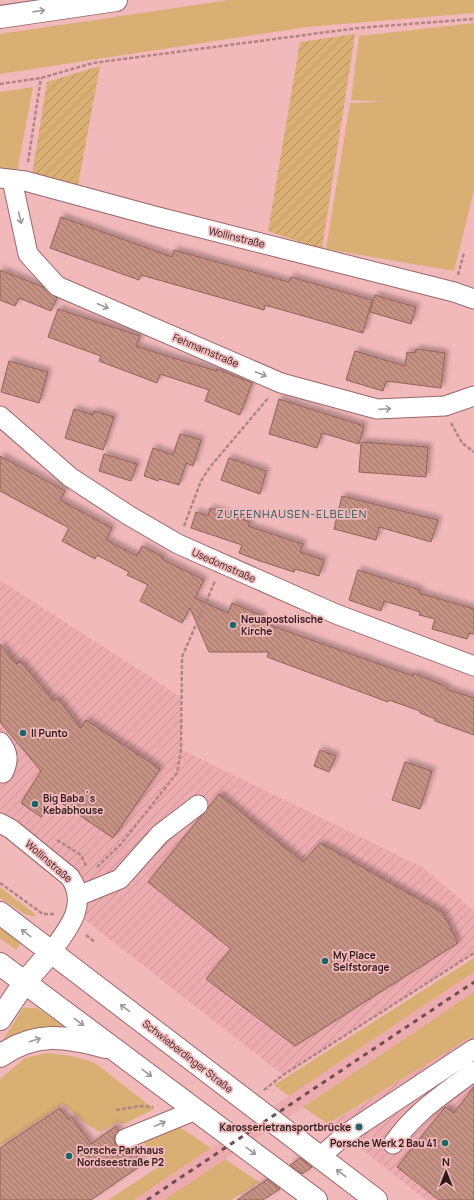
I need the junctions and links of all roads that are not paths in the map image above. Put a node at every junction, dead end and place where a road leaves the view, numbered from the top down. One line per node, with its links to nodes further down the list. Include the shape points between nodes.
1 (116, 0): 2 (main road, one-way to 1)
2 (0, 17)
3 (12, 180): 4 (street, Wollinstraße); 5 (street, Fehmarnstraße, one-way to 5, via 28,254 57,286 280,383 377,409 445,406)
4 (474, 299)
5 (474, 396)
6 (0, 416): 7 (street, Usedomstraße, via 70,477 178,544 336,614)
7 (474, 666)
8 (0, 742): 9 (street, via 7,750 8,763)
9 (1, 774)
10 (198, 805): 12 (street, via 160,834 120,879)
11 (0, 823): 12 (street, Wollinstraße, via 70,877 76,886)
12 (78, 896): 14 (street, via 76,913)
13 (0, 913): 14 (main road, Schwieberdinger Straße, one-way to 13)
14 (52, 952): 16 (main road); 27 (main road, Schwieberdinger Straße, one-way to 14)
15 (0, 964): 16 (main road)
16 (25, 982): 17 (main road); 19 (main road, one-way to 19)
17 (0, 1019)
18 (474, 1049): 22 (street)
19 (116, 1050): 20 (main road, one-way to 19, via 10,1049 47,1037 74,1039); 24 (main road, one-way to 24)
20 (0, 1056)
21 (474, 1071): 26 (street, via 420,1112)
22 (435, 1075): 23 (street); 27 (street, via 346,1134)
23 (468, 1092)
24 (196, 1110): 25 (street, one-way to 24); 28 (main road, one-way to 28)
25 (125, 1139)
26 (393, 1144)
27 (320, 1157): 29 (main road, Schwieberdinger Straße, one-way to 27)
28 (316, 1200)
29 (376, 1200)

